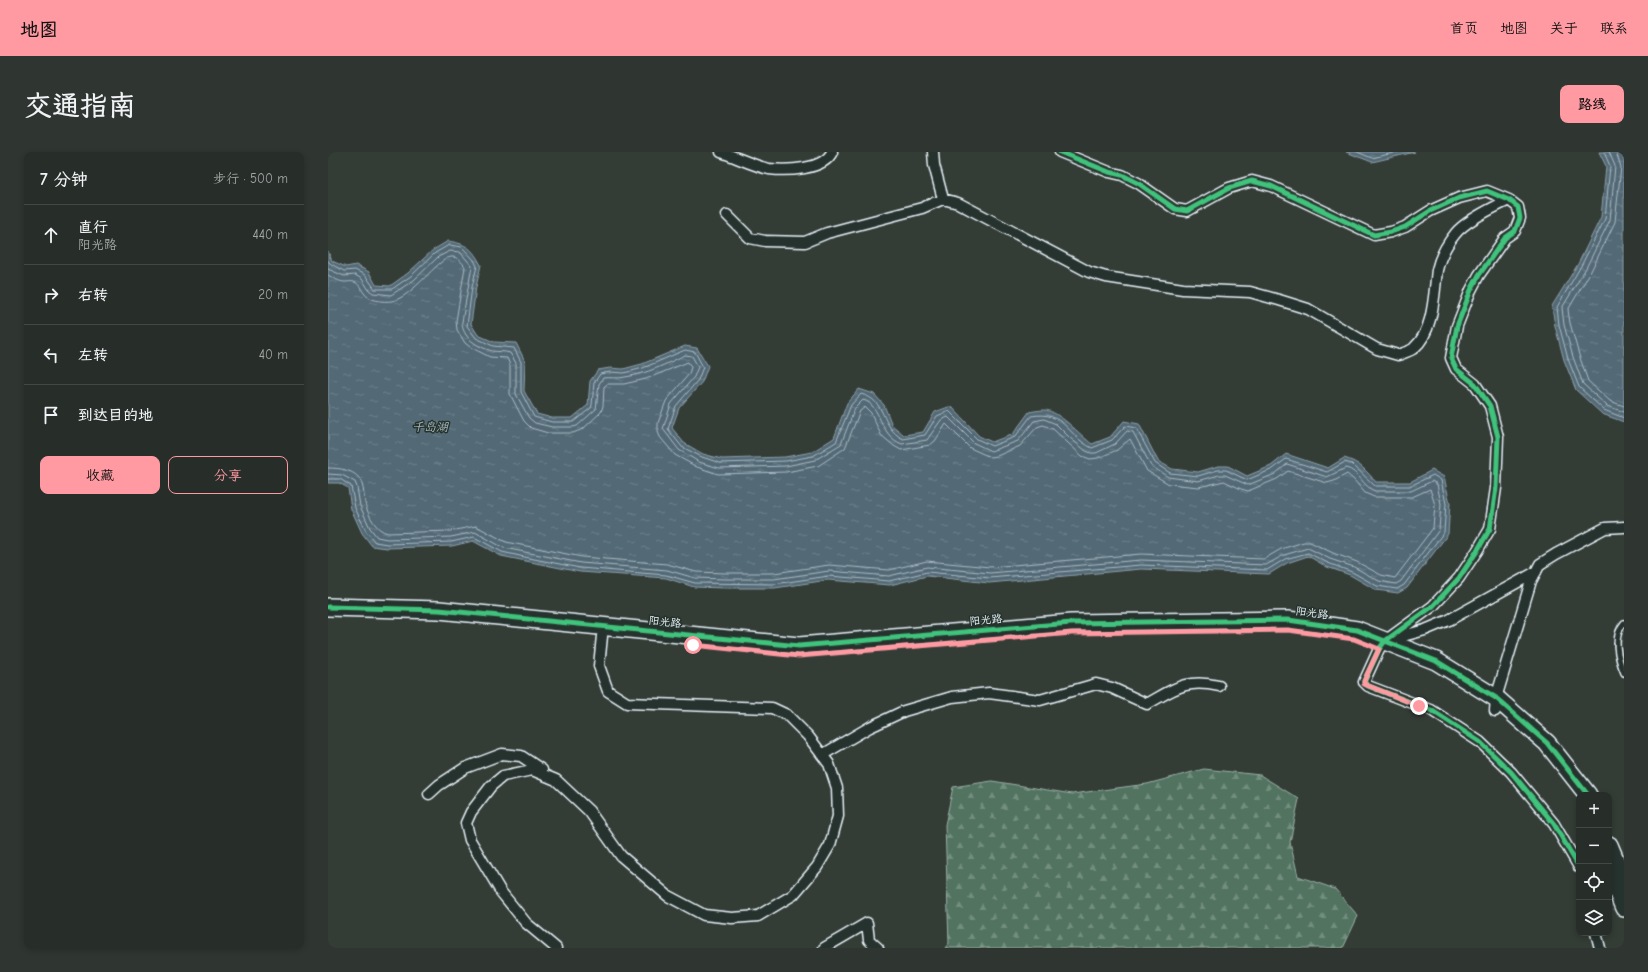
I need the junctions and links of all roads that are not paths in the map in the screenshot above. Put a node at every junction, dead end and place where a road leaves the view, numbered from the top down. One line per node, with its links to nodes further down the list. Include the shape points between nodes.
1 (721, 152): 2 (street, via 768,168 793,169 813,166 829,159)
2 (832, 152)
3 (933, 152): 5 (street)
4 (1060, 152): 6 (street, via 1127,178 1175,209 1187,211 1229,188 1252,181 1271,186 1374,235 1405,227 1430,211 1480,192 1487,191)
5 (943, 199): 6 (street, via 958,203 1089,272 1183,289 1250,292 1308,309 1377,349 1398,355 1414,348 1423,335 1430,317 1438,268 1445,249 1456,232 1487,210); 7 (street, via 922,208 827,233 804,242 750,238)
6 (1509, 200): 14 (street, via 1518,207 1520,218 1515,231 1505,238 1471,290 1457,326 1451,358 1456,369 1475,384 1490,406 1498,437 1496,488 1490,529 1459,578 1433,606)
7 (727, 215)
8 (1624, 527): 9 (street, via 1605,528 1540,564)
9 (1536, 572): 14 (street, via 1449,620); 17 (street, via 1531,581)
10 (328, 607): 14 (main road, 阳光路, via 439,610 799,646 1071,623 1288,620 1357,630)
11 (328, 617): 13 (main road, 阳光路, via 438,620)
12 (1624, 623): 15 (lane, via 1617,641 1619,662)
13 (602, 636): 14 (main road, 阳光路, via 799,656 1072,633 1288,630); 18 (street, via 599,666 603,679 608,691 623,701 772,708 787,715)
14 (1382, 645): 17 (main road, 阳光路); 24 (street, via 1364,684 1431,710 1480,742 1511,772 1554,824)
15 (1624, 673)
16 (1218, 686): 18 (street, via 1206,683 1181,685 1147,704 1112,688 1096,684 1040,700 989,693 952,698 904,711)
17 (1496, 704): 20 (main road, 阳光路, via 1547,743); 22 (main road, 阳光路, via 1539,750)
18 (822, 755): 19 (street, via 837,788 838,816 830,845 818,867 794,895 758,916 732,918 704,915 668,896 621,856 589,811 556,780)
19 (545, 776): 21 (street, via 541,768 521,756 502,754 465,768); 29 (street, via 532,770 503,776 491,786 471,812 466,824 470,840 502,892 526,923)
20 (1586, 792)
21 (429, 794)
22 (1576, 796)
23 (1612, 852): 26 (main road)
24 (1577, 864)
25 (1612, 879): 27 (main road)
26 (1624, 882)
27 (1624, 908)
28 (1597, 936): 32 (street)
29 (556, 948)
30 (824, 948): 31 (street, via 867,923 869,940)
31 (878, 948)
32 (1600, 948)

